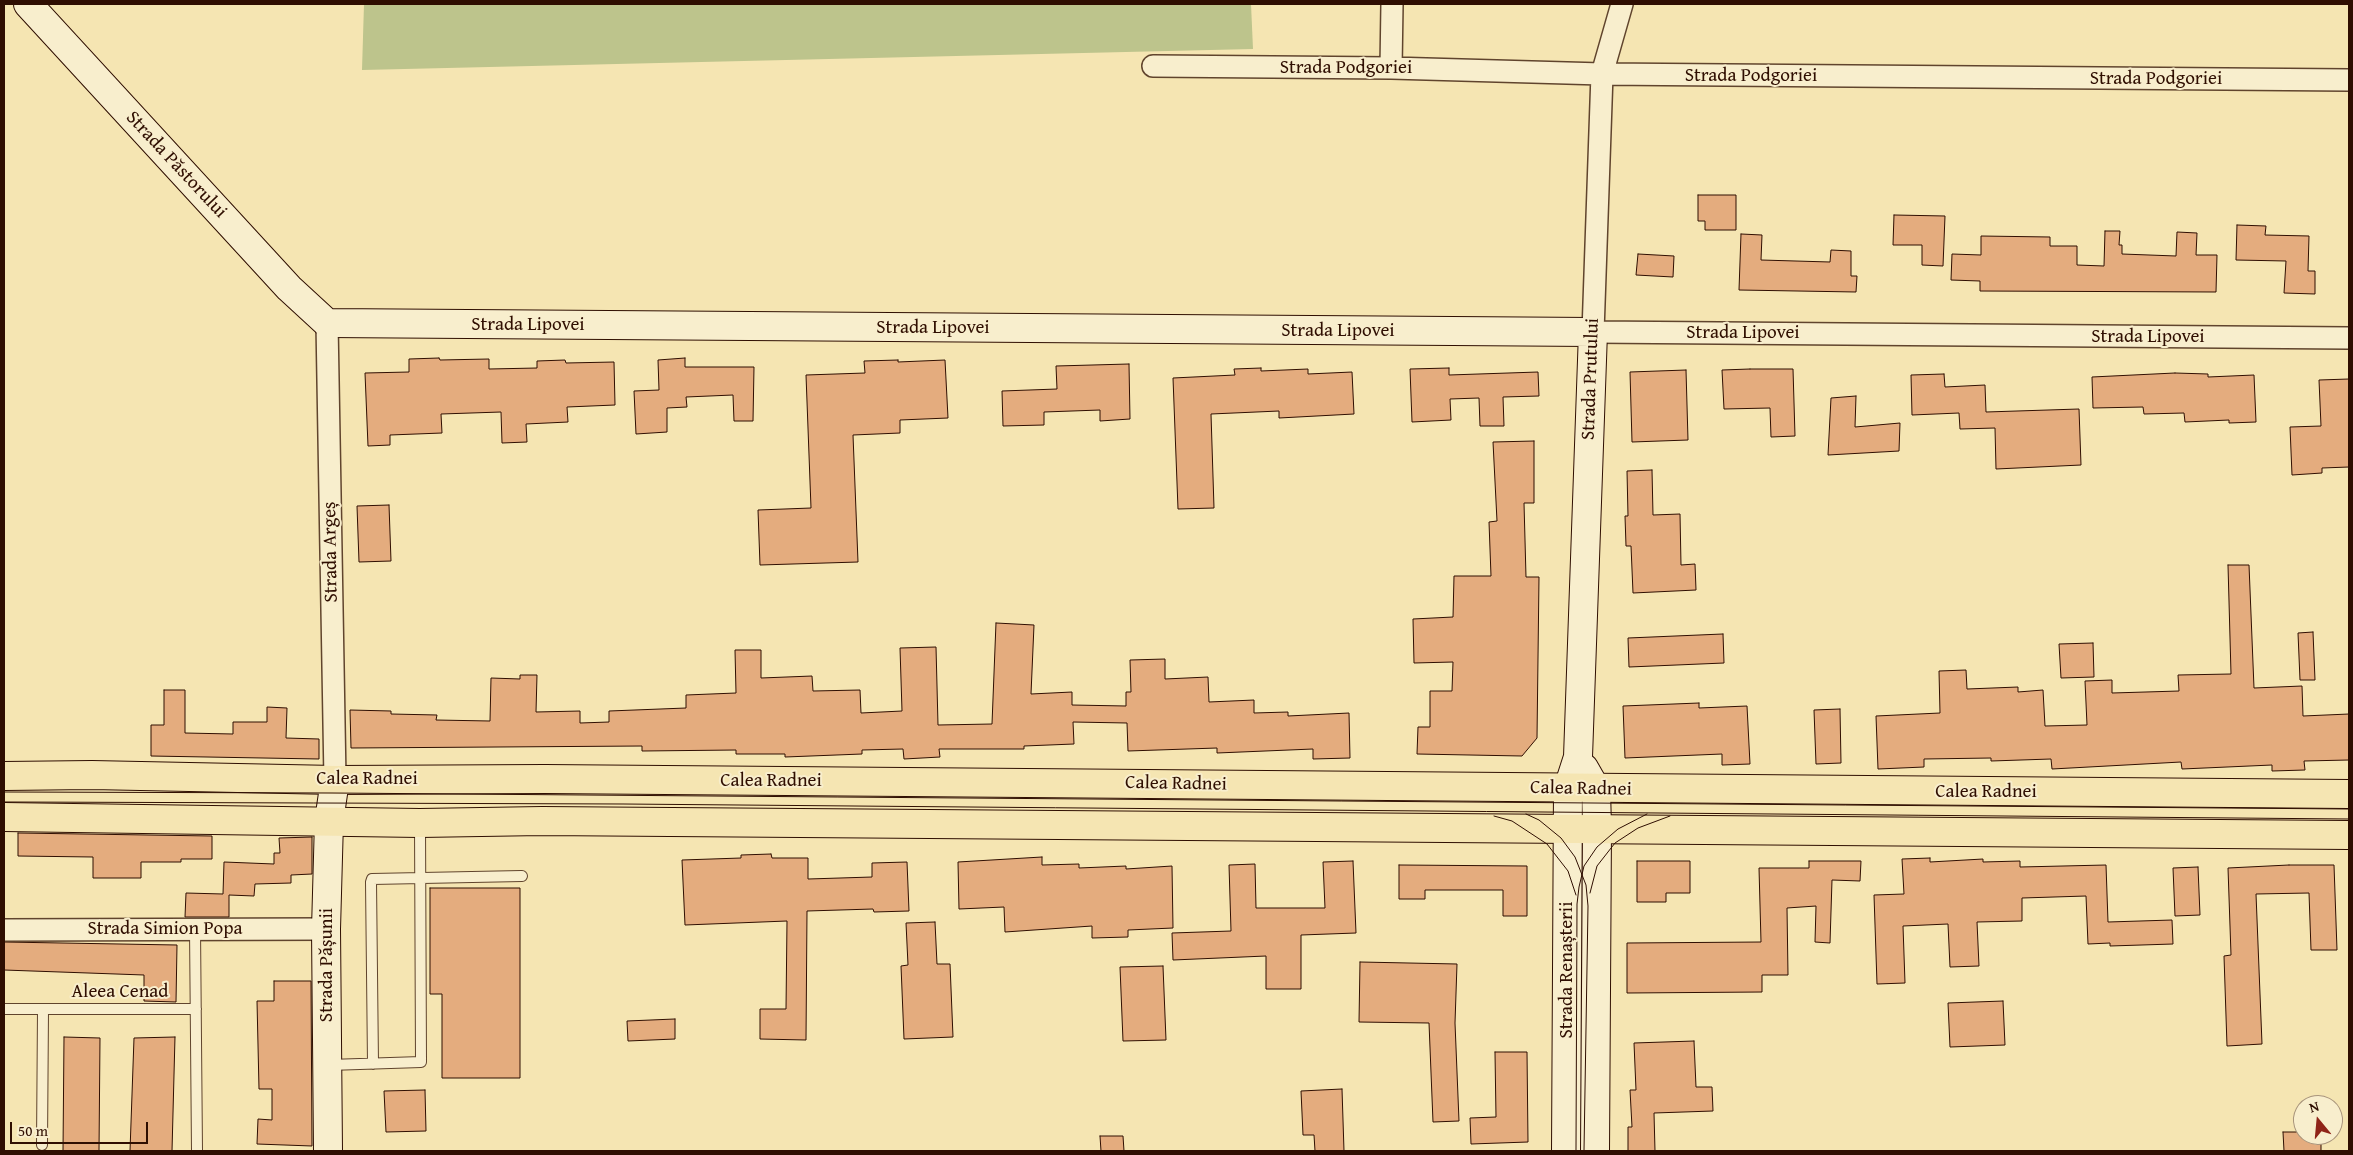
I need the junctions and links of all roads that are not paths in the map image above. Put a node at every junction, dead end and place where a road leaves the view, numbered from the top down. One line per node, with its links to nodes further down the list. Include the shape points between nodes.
1 (28, 4): 8 (street, Strada Păstorului, via 289,288)
2 (1392, 4): 5 (street)
3 (1622, 4): 6 (street, Strada Prutului)
4 (1152, 66): 5 (street, Strada Podgoriei)
5 (1391, 68): 6 (street, Strada Podgoriei)
6 (1602, 74): 7 (street, Strada Podgoriei); 9 (street, Strada Prutului)
7 (2349, 80)
8 (328, 323): 9 (street, Strada Lipovei); 13 (street, Strada Argeș)
9 (1593, 332): 10 (street, Strada Lipovei); 11 (street, Strada Prutului)
10 (2349, 338)
11 (1578, 757): 14 (street, Strada Prutului); 15 (street)
12 (4, 776): 13 (main road, Calea Radnei)
13 (335, 780): 14 (main road, Calea Radnei); 18 (street, Strada Pășunii)
14 (1568, 788): 15 (main road, Calea Radnei); 20 (street, Strada Renașterii)
15 (1596, 789): 16 (main road, Calea Radnei); 21 (street, Strada Renașterii)
16 (2349, 794)
17 (4, 817): 18 (main road, Calea Radnei)
18 (329, 821): 19 (main road, Calea Radnei); 26 (street, Strada Pășunii)
19 (420, 823): 20 (main road, Calea Radnei, via 542,821); 24 (lane)
20 (1568, 828): 21 (main road, Calea Radnei); 36 (street, Strada Renașterii)
21 (1597, 828): 22 (main road, Calea Radnei); 37 (street, Strada Renașterii)
22 (2349, 835)
23 (522, 876): 24 (lane)
24 (420, 877): 31 (lane, via 421,1062); 31 (lane, via 377,877 370,882)
25 (194, 929): 26 (street, Strada Simion Popa); 27 (street, Strada Simion Popa); 29 (lane, Aleea Cenad)
26 (326, 929): 32 (street, Strada Pășunii)
27 (4, 930)
28 (4, 1009): 30 (lane, Aleea Cenad)
29 (196, 1009): 30 (lane, Aleea Cenad); 34 (lane, Aleea Cenad)
30 (44, 1010): 33 (lane)
31 (373, 1064): 32 (lane)
32 (328, 1065): 35 (street, Strada Pășunii)
33 (42, 1145)
34 (197, 1151)
35 (328, 1151)
36 (1566, 1151)
37 (1595, 1151)

